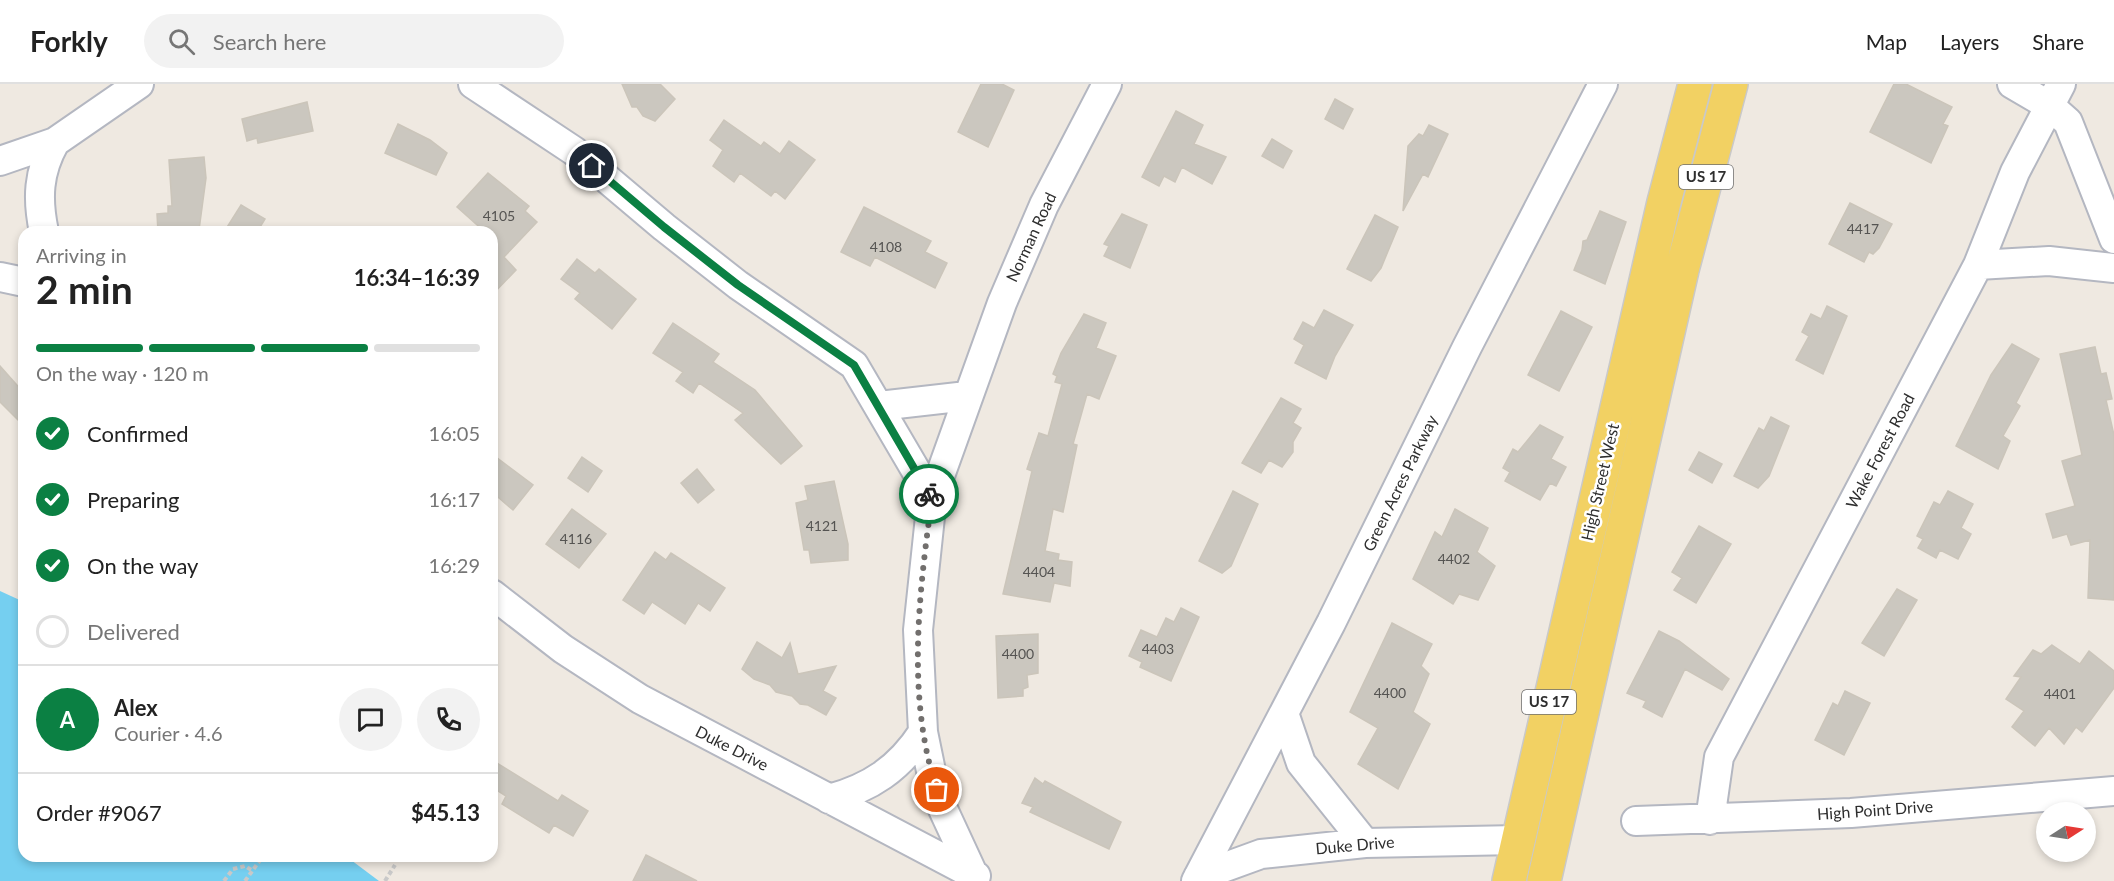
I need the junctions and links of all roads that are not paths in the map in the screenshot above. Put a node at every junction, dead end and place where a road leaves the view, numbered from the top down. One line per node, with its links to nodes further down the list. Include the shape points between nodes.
1 (138, 84): 9 (street)
2 (473, 84): 18 (street, via 574,151 738,285 854,365)
3 (1107, 84): 17 (street, Norman Road, via 1044,205)
4 (1603, 84): 21 (street, Green Acres Parkway)
5 (1695, 84): 27 (main road, High Street West / US 17, via 1661,214)
6 (1731, 84): 32 (main road, High Street West / US 17, via 1682,270)
7 (2012, 84): 8 (street)
8 (2056, 95): 12 (street); 13 (street, Wake Forest Road, via 2015,172)
9 (55, 142): 10 (street); 11 (street, via 40,177)
10 (0, 161)
11 (43, 226)
12 (2114, 239)
13 (1978, 265): 14 (street, via 2049,261); 25 (street, Wake Forest Road, via 1719,757)
14 (2114, 268)
15 (0, 278): 16 (street)
16 (18, 281)
17 (967, 396): 18 (street); 19 (street, Norman Road)
18 (879, 406): 19 (street)
19 (932, 498): 22 (street, Norman Road, via 918,630)
20 (498, 599): 24 (street, Duke Drive, via 563,649 640,699)
21 (1284, 713): 28 (street, via 1301,763); 30 (street, Green Acres Parkway)
22 (923, 732): 24 (street, via 895,768 853,793); 29 (street, Norman Road, via 942,807)
23 (2114, 791): 25 (street, High Point Drive, via 1851,813)
24 (829, 799): 29 (street, Duke Drive)
25 (1710, 820): 26 (street, High Point Drive)
26 (1636, 821)
27 (1518, 840): 28 (street, Duke Drive); 31 (main road, High Street West / US 17)
28 (1365, 843): 30 (street, Duke Drive, via 1261,854)
29 (979, 878)
30 (1197, 879)
31 (1509, 881)
32 (1544, 881)

